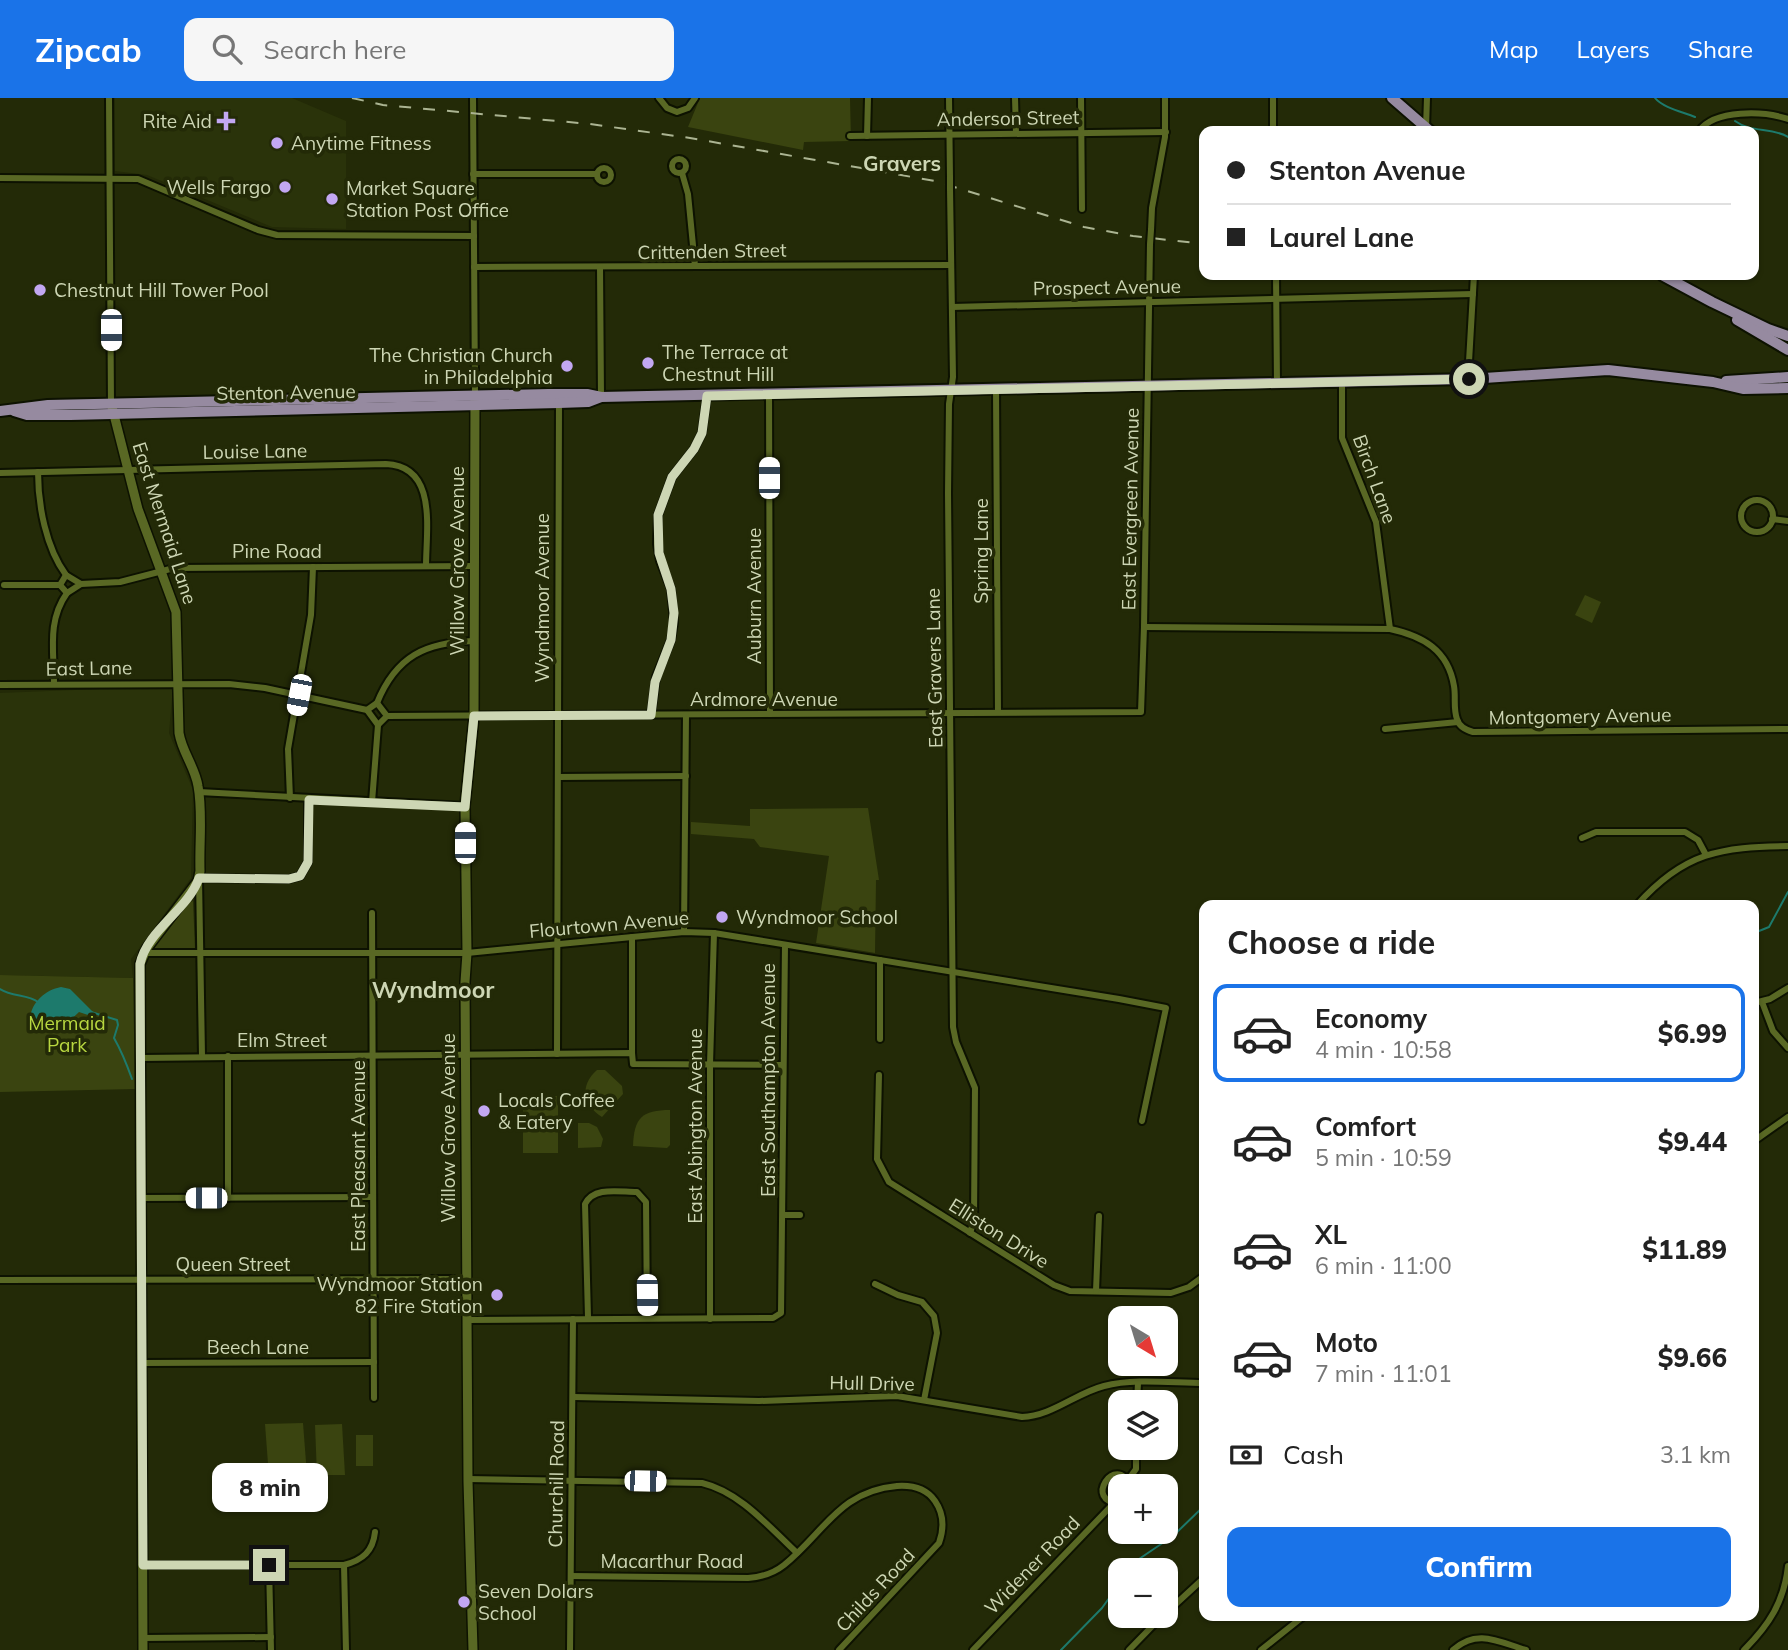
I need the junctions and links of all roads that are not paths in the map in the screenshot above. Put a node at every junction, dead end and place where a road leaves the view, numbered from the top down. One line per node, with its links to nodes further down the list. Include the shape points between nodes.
1 (109, 98): 28 (street, East Mermaid Lane)
2 (473, 98): 25 (street)
3 (659, 98): 4 (street, via 677,112 688,108)
4 (695, 98)
5 (867, 98): 23 (street)
6 (949, 98): 21 (street, East Gravers Lane)
7 (1015, 98): 20 (street)
8 (1082, 98): 18 (street)
9 (1165, 98): 19 (street, East Evergreen Avenue)
10 (1273, 98): 14 (street)
11 (1392, 98): 15 (main road)
12 (1427, 98): 16 (street)
13 (1788, 119): 17 (street, via 1725,115)
14 (1273, 126)
15 (1423, 126)
16 (1427, 126)
17 (1704, 126)
18 (1082, 132): 19 (street, Anderson Street); 20 (street, Anderson Street); 29 (street)
19 (1166, 132): 40 (street, East Evergreen Avenue, bridge, via 1152,208)
20 (1016, 133): 21 (street, Anderson Street)
21 (950, 134): 23 (street, Anderson Street); 31 (street, East Gravers Lane, bridge)
22 (850, 136): 23 (street, Anderson Street)
23 (867, 136)
24 (682, 173): 32 (street, via 690,203)
25 (473, 174): 26 (street); 30 (street)
26 (597, 174)
27 (0, 178): 28 (street)
28 (110, 178): 30 (street, via 145,181 277,235); 59 (street, East Mermaid Lane)
29 (1082, 209)
30 (474, 236): 33 (street)
31 (951, 265): 32 (street, Crittenden Street); 42 (street, East Gravers Lane)
32 (695, 266): 34 (street, Crittenden Street)
33 (474, 267): 34 (street, Crittenden Street); 58 (street)
34 (600, 267): 56 (street)
35 (1276, 280): 39 (street)
36 (1474, 280): 38 (street)
37 (1671, 280): 41 (main road)
38 (1473, 294): 39 (street, Prospect Avenue); 46 (street)
39 (1276, 299): 40 (street, Prospect Avenue); 49 (street)
40 (1150, 302): 42 (street, Prospect Avenue); 50 (street, East Evergreen Avenue)
41 (1712, 302): 43 (main road); 44 (main road)
42 (952, 307): 53 (street, East Gravers Lane)
43 (1788, 336)
44 (1788, 350)
45 (1788, 376): 48 (main road, Stenton Avenue)
46 (1468, 379): 47 (main road, Stenton Avenue); 48 (main road, Stenton Avenue, via 1608,370)
47 (1342, 382): 49 (main road, Stenton Avenue); 76 (street, Birch Lane, via 1342,438 1376,522)
48 (1713, 382): 51 (main road, Stenton Avenue, via 1743,389)
49 (1277, 383): 50 (main road, Stenton Avenue)
50 (1148, 386): 52 (main road, Stenton Avenue); 75 (street, East Evergreen Avenue)
51 (1788, 388)
52 (996, 389): 53 (main road, Stenton Avenue); 84 (street, Spring Lane)
53 (951, 390): 54 (main road, Stenton Avenue); 87 (street, East Gravers Lane)
54 (769, 394): 55 (main road, Stenton Avenue); 86 (street, Auburn Avenue)
55 (707, 396): 56 (main road, Stenton Avenue); 88 (street, via 702,433 672,477 658,515 659,553 674,613)
56 (601, 397): 57 (main road, Stenton Avenue, via 588,402)
57 (559, 399): 58 (main road, Stenton Avenue); 92 (street, Wyndmoor Avenue)
58 (475, 400): 59 (main road, Stenton Avenue); 67 (main road, Willow Grove Avenue)
59 (112, 408): 60 (main road, Stenton Avenue, via 27,406); 61 (main road, East Mermaid Lane)
60 (0, 411)
61 (127, 470): 62 (street, Louise Lane); 66 (street, Louise Lane, via 398,466 415,475 424,491); 69 (main road, East Mermaid Lane)
62 (38, 472): 63 (street, Louise Lane); 70 (street, via 42,516 54,556)
63 (0, 473)
64 (1772, 519): 64 (street, via 1770,508 1762,501 1749,502 1742,510 1743,525 1751,531 1767,528); 65 (street)
65 (1788, 521)
66 (426, 566): 67 (street, Pine Road); 68 (street, Pine Road)
67 (475, 566): 77 (main road, Willow Grove Avenue)
68 (313, 567): 69 (street, Pine Road); 81 (street, via 312,615)
69 (160, 570): 71 (street, Pine Road, via 120,582); 78 (main road, East Mermaid Lane, via 176,612)
70 (66, 575): 71 (street); 73 (street)
71 (81, 584): 74 (street)
72 (4, 585): 73 (street)
73 (60, 585): 74 (street)
74 (67, 593): 79 (street, via 53,621)
75 (1144, 627): 76 (street); 85 (street, East Evergreen Avenue)
76 (1390, 629): 93 (street, via 1416,635 1442,657 1453,680)
77 (474, 641): 82 (street, via 437,644 409,658 388,680); 91 (main road, Willow Grove Avenue)
78 (178, 683): 79 (street, East Lane); 81 (street, via 248,685); 99 (main road, East Mermaid Lane, via 180,738)
79 (54, 684): 80 (street, East Lane)
80 (0, 685)
81 (299, 695): 83 (street); 100 (street, via 288,749)
82 (377, 702): 83 (street); 90 (street)
83 (367, 710): 94 (street)
84 (998, 712): 85 (street, Ardmore Avenue); 87 (street, Ardmore Avenue)
85 (1141, 712)
86 (770, 714): 87 (street, Ardmore Avenue); 89 (street, Ardmore Avenue)
87 (951, 714): 120 (street, East Gravers Lane)
88 (651, 715): 89 (street, Ardmore Avenue); 92 (street, Ardmore Avenue)
89 (686, 715): 97 (street)
90 (387, 716): 91 (street, Ardmore Avenue); 94 (street)
91 (474, 716): 92 (street, Ardmore Avenue); 103 (main road, Willow Grove Avenue)
92 (557, 716): 98 (street, Wyndmoor Avenue)
93 (1458, 722): 95 (street); 96 (street, Montgomery Avenue, via 1480,733)
94 (378, 724): 102 (street)
95 (1385, 729)
96 (1788, 729)
97 (686, 776): 98 (street); 110 (street)
98 (559, 777): 113 (street, Wyndmoor Avenue)
99 (199, 792): 100 (street); 107 (main road, East Mermaid Lane)
100 (290, 798): 101 (street)
101 (309, 800): 102 (street); 107 (street, via 308,862 300,876)
102 (372, 802): 103 (street)
103 (465, 807): 117 (main road, Willow Grove Avenue)
104 (1582, 838): 106 (street, via 1596,832 1685,832 1698,840)
105 (1788, 846): 106 (street, via 1745,846)
106 (1706, 855): 108 (street, via 1667,876)
107 (199, 878): 115 (main road); 116 (street)
108 (1642, 900)
109 (372, 913): 118 (street, East Pleasant Avenue)
110 (684, 932): 111 (street, Flourtown Avenue); 112 (street, Flourtown Avenue)
111 (714, 933): 114 (street, Flourtown Avenue); 133 (street, East Abington Avenue)
112 (632, 937): 113 (street, Flourtown Avenue); 126 (street)
113 (556, 943): 117 (street, Flourtown Avenue); 127 (street, Wyndmoor Avenue)
114 (785, 945): 119 (street, Flourtown Avenue); 134 (street, East Southampton Avenue)
115 (143, 953): 116 (street, Flourtown Avenue); 132 (main road)
116 (200, 953): 118 (street, Flourtown Avenue); 129 (street)
117 (467, 953): 118 (street, Flourtown Avenue); 128 (main road, Willow Grove Avenue)
118 (371, 954): 131 (street, East Pleasant Avenue)
119 (880, 960): 120 (street, Flourtown Avenue); 124 (street)
120 (952, 972): 137 (street, Flourtown Avenue, via 1166,1008); 145 (street, East Gravers Lane, via 954,1036 975,1088 974,1220)
121 (1788, 988): 123 (street)
122 (1759, 1002): 123 (street)
123 (1762, 1002): 125 (street, via 1773,1031)
124 (880, 1039)
125 (1788, 1048)
126 (632, 1053): 127 (street, Elm Street); 133 (street, via 633,1064)
127 (557, 1054): 128 (street, Elm Street)
128 (466, 1055): 131 (street, Elm Street); 147 (main road, Willow Grove Avenue)
129 (202, 1056): 130 (street, Elm Street); 132 (street, Elm Street)
130 (228, 1056): 131 (street, Elm Street); 141 (street)
131 (373, 1056): 139 (street, East Pleasant Avenue)
132 (141, 1058): 140 (main road)
133 (710, 1064): 134 (street); 156 (street, East Abington Avenue)
134 (783, 1065): 142 (street, East Southampton Avenue)
135 (878, 1075): 145 (street, Elliston Drive, via 877,1154 882,1172 894,1186)
136 (1788, 1117): 138 (street)
137 (1142, 1121)
138 (1759, 1137)
139 (373, 1196): 141 (street); 146 (street, East Pleasant Avenue)
140 (141, 1198): 141 (street); 149 (main road)
141 (228, 1198)
142 (783, 1215): 143 (street); 156 (street, East Southampton Avenue, via 781,1313 772,1318)
143 (800, 1215)
144 (1099, 1216): 152 (street)
145 (970, 1233): 152 (street, Elliston Drive, via 1054,1285 1070,1292)
146 (375, 1278): 147 (street, Queen Street); 149 (street, Queen Street); 158 (street, East Pleasant Avenue)
147 (467, 1279): 157 (main road, Willow Grove Avenue)
148 (0, 1280): 149 (street, Queen Street)
149 (142, 1280): 159 (main road)
150 (1199, 1280): 152 (street, Elliston Drive, via 1171,1293)
151 (875, 1284): 165 (street, via 922,1302 934,1316 937,1333)
152 (1097, 1291)
153 (588, 1318): 154 (street); 154 (street, via 585,1204 596,1192 637,1192 646,1202); 155 (street)
154 (647, 1318): 156 (street)
155 (573, 1319): 157 (street); 164 (street, Churchill Road)
156 (710, 1319)
157 (467, 1320): 167 (main road, Willow Grove Avenue)
158 (374, 1362): 159 (street, Beech Lane); 163 (street, East Pleasant Avenue)
159 (142, 1363): 174 (main road)
160 (1138, 1383): 161 (street, Hull Drive); 162 (street); 165 (street, Hull Drive, via 1097,1388 1029,1417)
161 (1199, 1383)
162 (1138, 1390)
163 (374, 1398)
164 (573, 1398): 165 (street, Hull Drive, via 759,1401 878,1396); 168 (street, Churchill Road)
165 (924, 1400)
166 (1108, 1478): 169 (street, via 1103,1493)
167 (468, 1479): 168 (street); 188 (main road, Willow Grove Avenue)
168 (572, 1480): 173 (street, via 711,1485 740,1502); 178 (street, Churchill Road)
169 (1108, 1499)
170 (1108, 1512): 191 (street, Widener Road)
171 (375, 1532): 176 (street, via 368,1553)
172 (933, 1551): 173 (street, Macarthur Road, via 943,1528 939,1509 928,1494 908,1486 878,1489 847,1503); 190 (street, Childs Road)
173 (797, 1553): 178 (street, Macarthur Road, via 781,1568 757,1577)
174 (143, 1565): 175 (street); 184 (main road)
175 (269, 1565): 176 (street); 183 (street)
176 (344, 1565): 187 (street)
177 (1788, 1566): 196 (street, via 1775,1614)
178 (571, 1576): 189 (street, Churchill Road)
179 (1199, 1582): 180 (street)
180 (1178, 1601)
181 (1297, 1621): 193 (street)
182 (1150, 1628): 192 (street)
183 (271, 1637): 184 (street); 186 (street)
184 (143, 1638): 185 (main road)
185 (144, 1650)
186 (271, 1650)
187 (346, 1650)
188 (473, 1650)
189 (569, 1650)
190 (839, 1650)
191 (974, 1650)
192 (1129, 1650)
193 (1261, 1650)
194 (1453, 1650): 195 (street, via 1481,1637)
195 (1525, 1650)
196 (1744, 1650)

